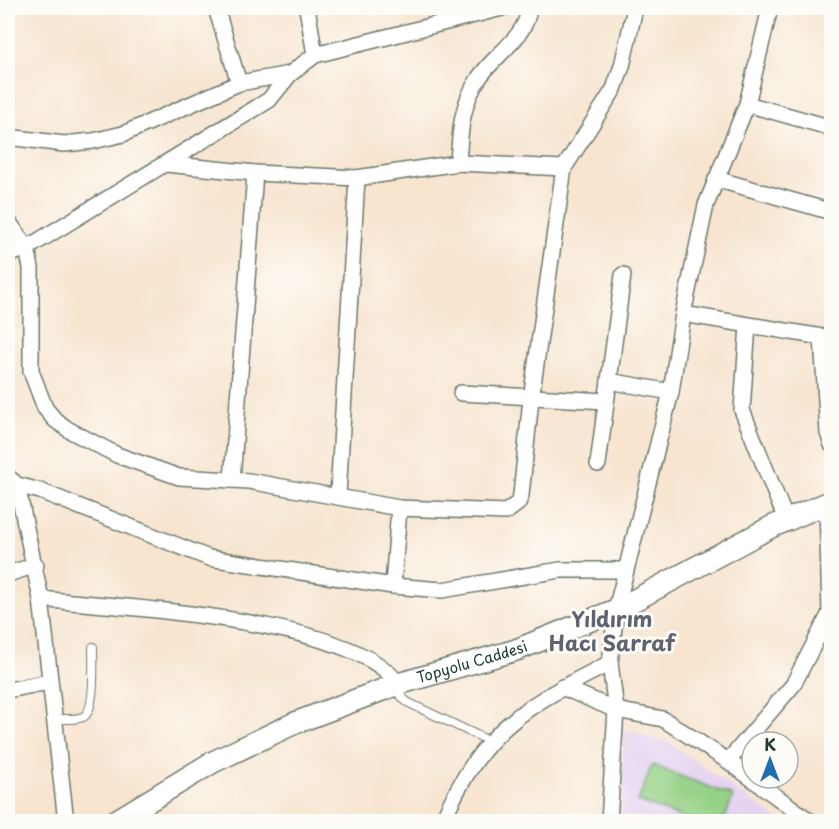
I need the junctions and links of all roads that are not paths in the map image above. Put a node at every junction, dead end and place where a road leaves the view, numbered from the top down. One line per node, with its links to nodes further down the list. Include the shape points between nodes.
1 (216, 8): 9 (street)
2 (308, 8): 7 (street)
3 (502, 8): 7 (street)
4 (529, 8): 13 (street, via 523,27 469,95 462,117)
5 (635, 8): 15 (street, via 614,89)
6 (770, 8): 10 (street)
7 (315, 56): 8 (street)
8 (290, 74): 9 (street); 14 (street, via 269,100)
9 (239, 83): 12 (street, via 123,134 93,141 44,143)
10 (747, 104): 11 (street); 18 (street)
11 (831, 128)
12 (8, 137)
13 (458, 163): 15 (street); 17 (street)
14 (166, 164): 16 (street); 21 (street)
15 (564, 168): 29 (street)
16 (255, 173): 17 (street); 33 (street)
17 (357, 178): 35 (street)
18 (716, 179): 19 (street); 24 (street, via 706,205)
19 (831, 212)
20 (8, 221): 21 (street)
21 (27, 248): 22 (street); 33 (street, via 32,293 31,371 45,408 55,420 117,455 179,477)
22 (8, 255)
23 (623, 275): 26 (street)
24 (683, 314): 25 (street); 27 (street)
25 (748, 325): 31 (street, via 822,337); 38 (street, via 742,410)
26 (609, 381): 27 (street); 30 (street)
27 (670, 392): 40 (street)
28 (461, 393): 29 (street)
29 (531, 397): 30 (street); 37 (street, via 521,495 514,508 498,513)
30 (606, 401): 32 (street)
31 (831, 445)
32 (598, 464)
33 (232, 480): 35 (street)
34 (12, 481): 39 (street); 42 (street, via 209,558)
35 (338, 495): 37 (street)
36 (829, 502): 38 (street, Topyolu Caddesi); 54 (street, via 831,613 793,685)
37 (399, 508): 42 (street)
38 (786, 520): 44 (street, Topyolu Caddesi)
39 (36, 565): 41 (street); 43 (street)
40 (625, 570): 42 (street, via 560,570 442,590); 44 (street)
41 (8, 574)
42 (393, 586)
43 (41, 599): 47 (street); 48 (street, via 188,614 321,640 373,661)
44 (616, 610): 46 (street); 48 (street, Topyolu Caddesi, via 516,650)
45 (93, 647): 52 (lane, via 92,703 88,712 83,717)
46 (610, 663): 49 (street); 51 (street)
47 (49, 682): 50 (street); 52 (street)
48 (398, 684): 53 (lane, via 399,694 407,702); 56 (street, Topyolu Caddesi, via 249,744)
49 (562, 687): 51 (street); 53 (street, via 522,712)
50 (8, 690)
51 (616, 710): 54 (street, via 663,718); 58 (street)
52 (54, 719): 55 (street)
53 (489, 741): 57 (street)
54 (728, 761): 59 (street)
55 (66, 822)
56 (114, 822)
57 (442, 822)
58 (609, 822)
59 (811, 822)

